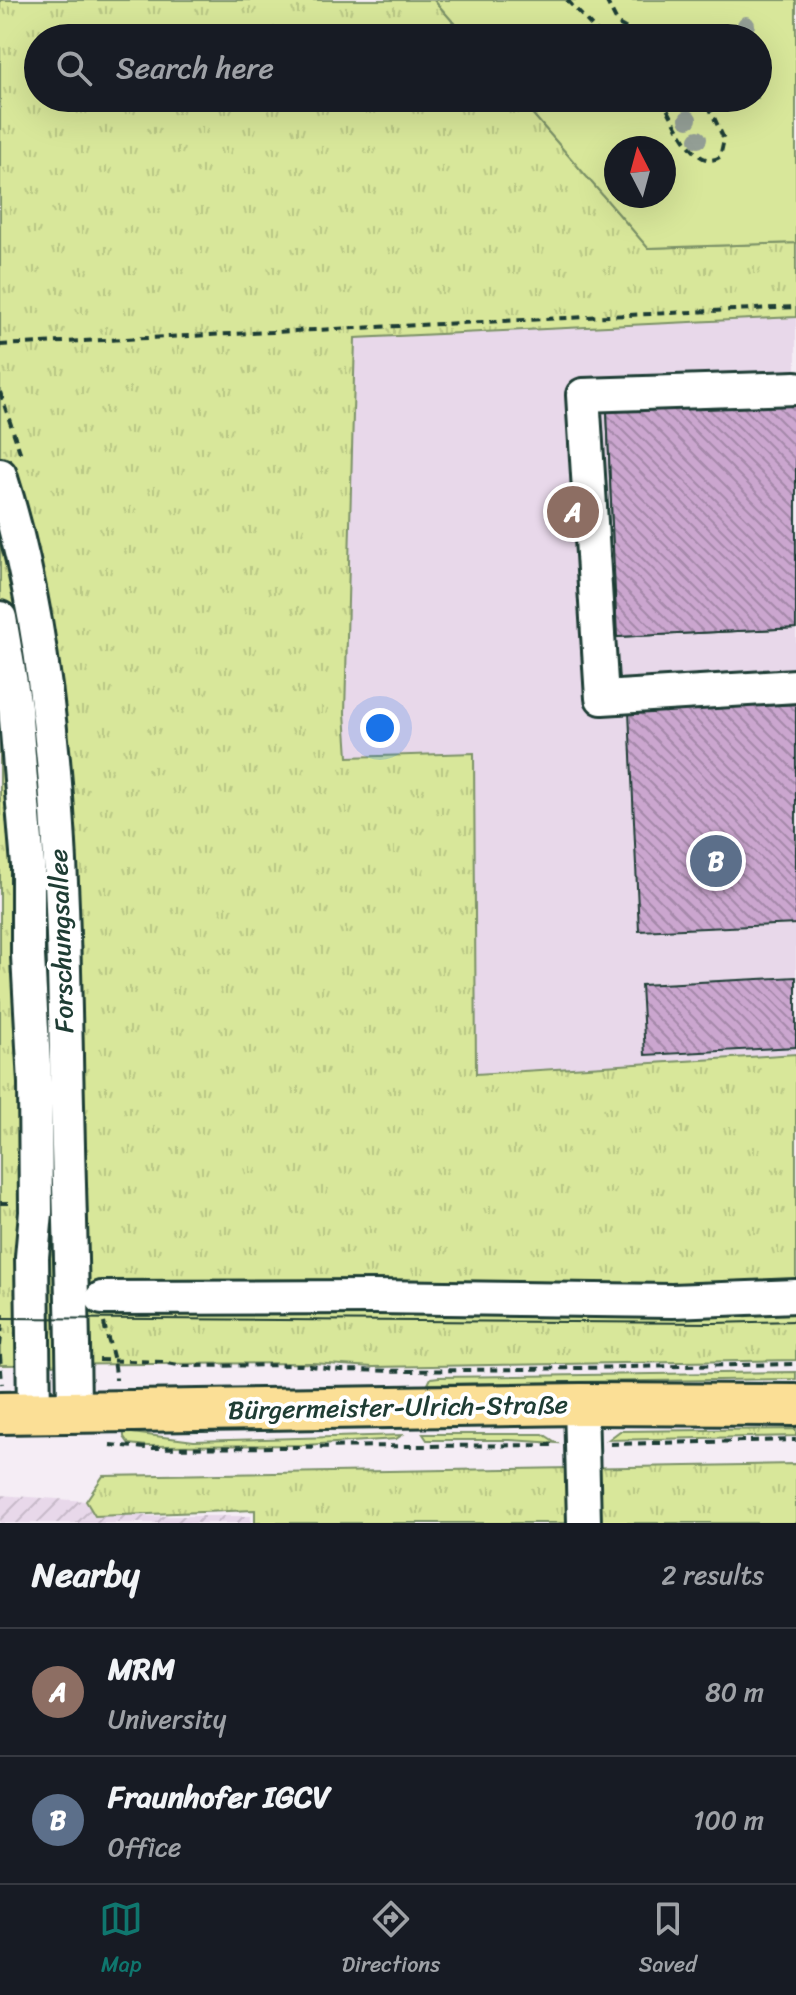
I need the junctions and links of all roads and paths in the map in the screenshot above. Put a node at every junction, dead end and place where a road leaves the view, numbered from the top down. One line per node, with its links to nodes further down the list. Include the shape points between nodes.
1 (567, 0): 3 (path)
2 (606, 0): 4 (path)
3 (590, 24)
4 (618, 24)
5 (669, 112): 6 (path, via 694,153 714,161 724,139)
6 (711, 112)
7 (796, 307): 8 (path)
8 (0, 345)
9 (796, 388): 12 (street, via 583,395 602,698)
10 (0, 475): 13 (street, Forschungsallee, via 36,624)
11 (0, 618): 13 (street, Forschungsallee)
12 (796, 686)
13 (20, 706): 20 (street, Forschungsallee, via 36,1212); 21 (street, Forschungsallee, via 64,917)
14 (796, 1296): 15 (street, via 672,1301)
15 (102, 1298)
16 (104, 1360): 17 (path, via 411,1371)
17 (796, 1364)
18 (581, 1404): 19 (main road, Bürgermeister-Ulrich-Straße); 21 (main road, Bürgermeister-Ulrich-Straße); 24 (street)
19 (796, 1405)
20 (17, 1413): 21 (main road, Bürgermeister-Ulrich-Straße)
21 (74, 1413)
22 (796, 1440): 24 (path)
23 (107, 1444): 24 (path)
24 (583, 1445): 25 (street)
25 (584, 1523)

